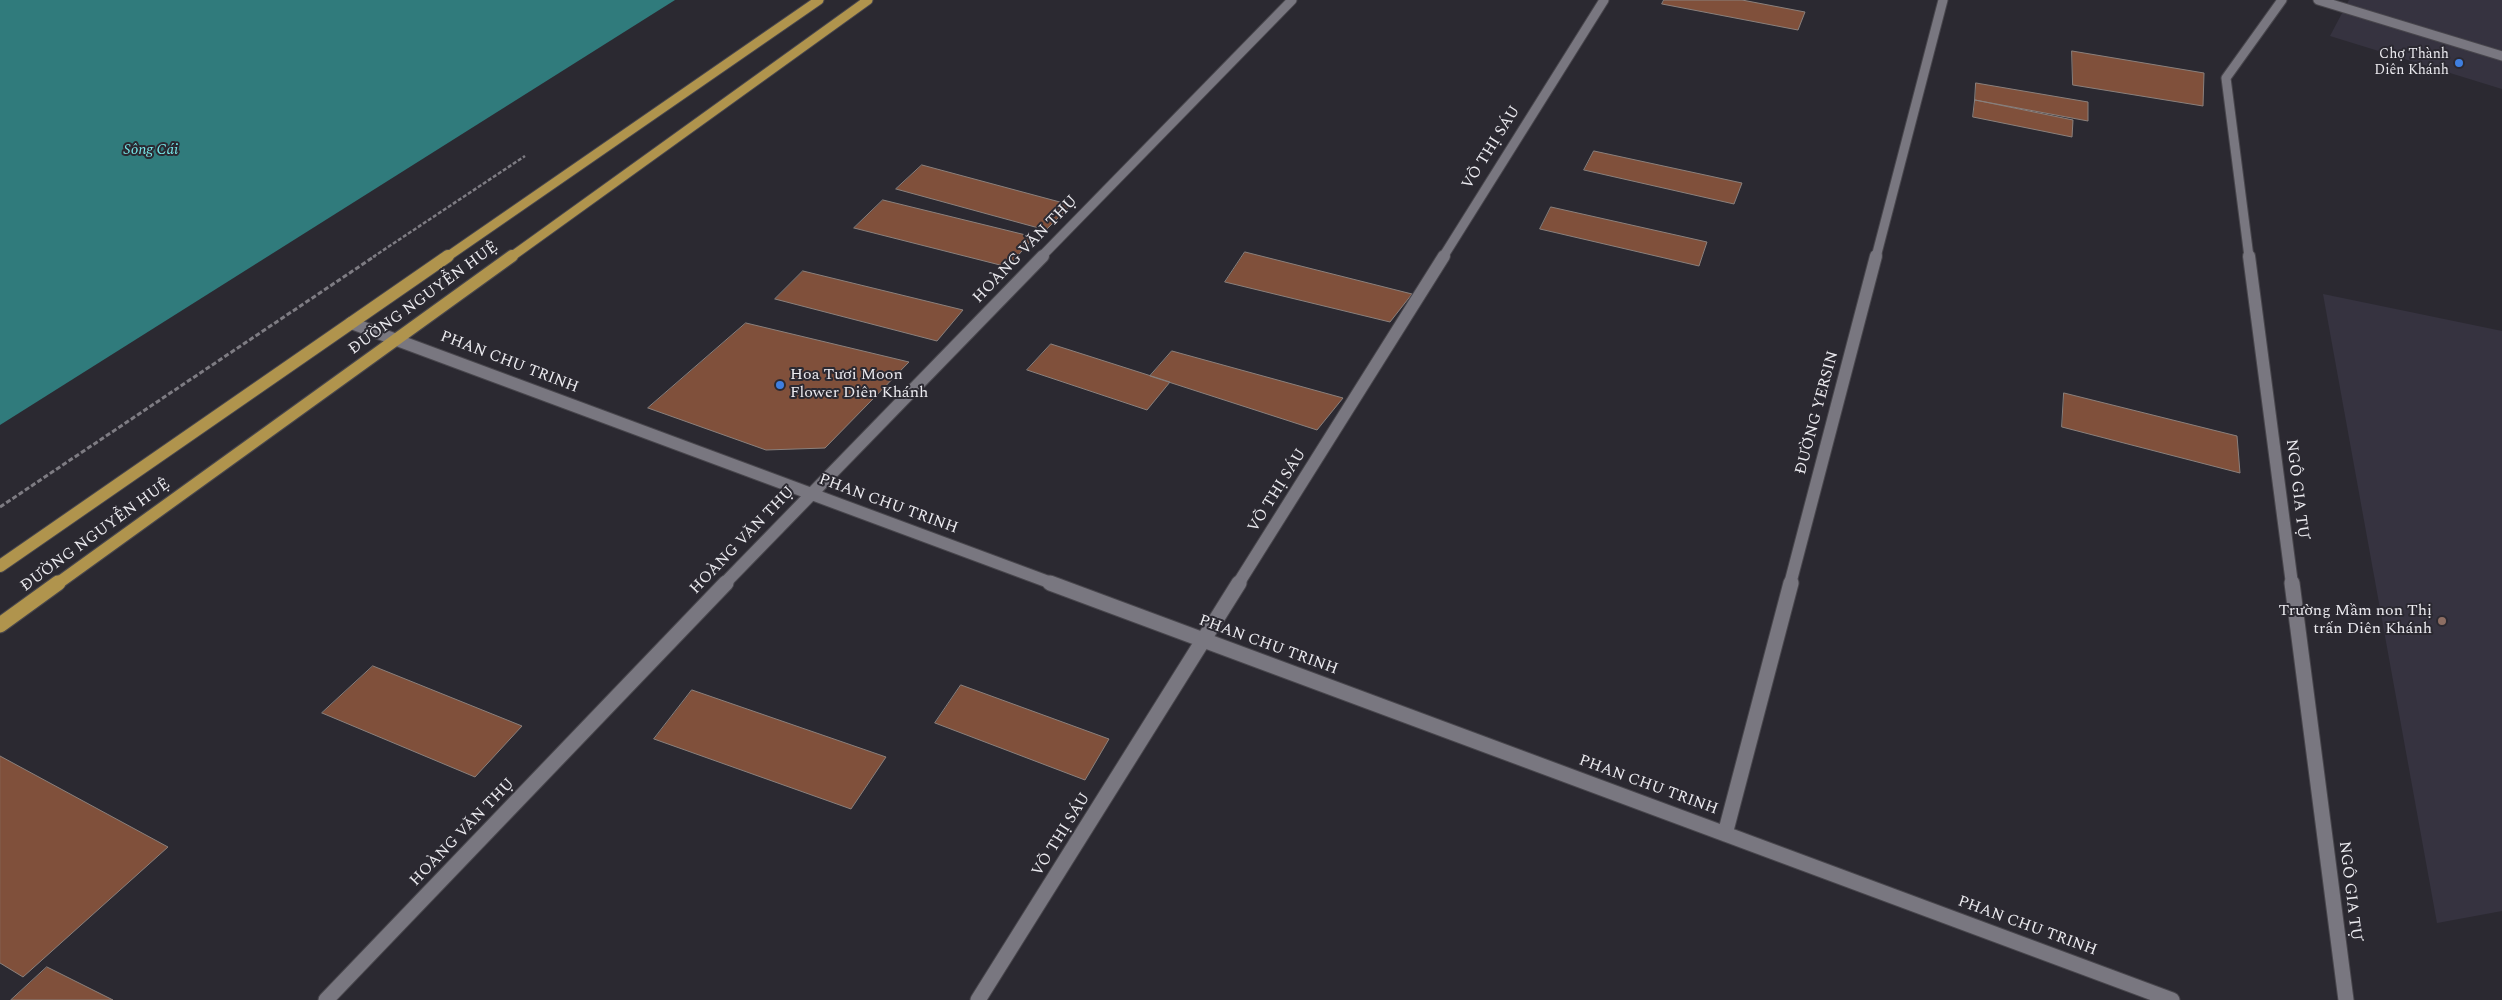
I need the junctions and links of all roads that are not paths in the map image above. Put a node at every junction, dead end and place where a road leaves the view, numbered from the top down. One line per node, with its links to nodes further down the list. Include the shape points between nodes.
1 (818, 0): 9 (main road, ĐƯỜNG NGUYỄN HUỆ)
2 (868, 0): 10 (main road, ĐƯỜNG NGUYỄN HUỆ)
3 (1292, 0): 11 (street, HOÀNG VĂN THỤ)
4 (1604, 0): 14 (street, VÕ THỊ SÁU)
5 (1943, 0): 15 (street, ĐƯỜNG YERSIN)
6 (2282, 0): 19 (street, NGÔ GIA TỰ, via 2226,78)
7 (2318, 0): 8 (street)
8 (2502, 56)
9 (351, 323): 10 (street, PHAN CHU TRINH); 12 (main road, ĐƯỜNG NGUYỄN HUỆ)
10 (396, 340): 11 (street, PHAN CHU TRINH); 13 (main road, ĐƯỜNG NGUYỄN HUỆ)
11 (810, 494): 14 (street, PHAN CHU TRINH); 16 (street, HOÀNG VĂN THỤ)
12 (0, 566)
13 (0, 625)
14 (1204, 640): 15 (street, PHAN CHU TRINH); 17 (street, VÕ THỊ SÁU)
15 (1725, 834): 18 (street, PHAN CHU TRINH)
16 (326, 1000)
17 (978, 1000)
18 (2172, 1000)
19 (2346, 1000)

